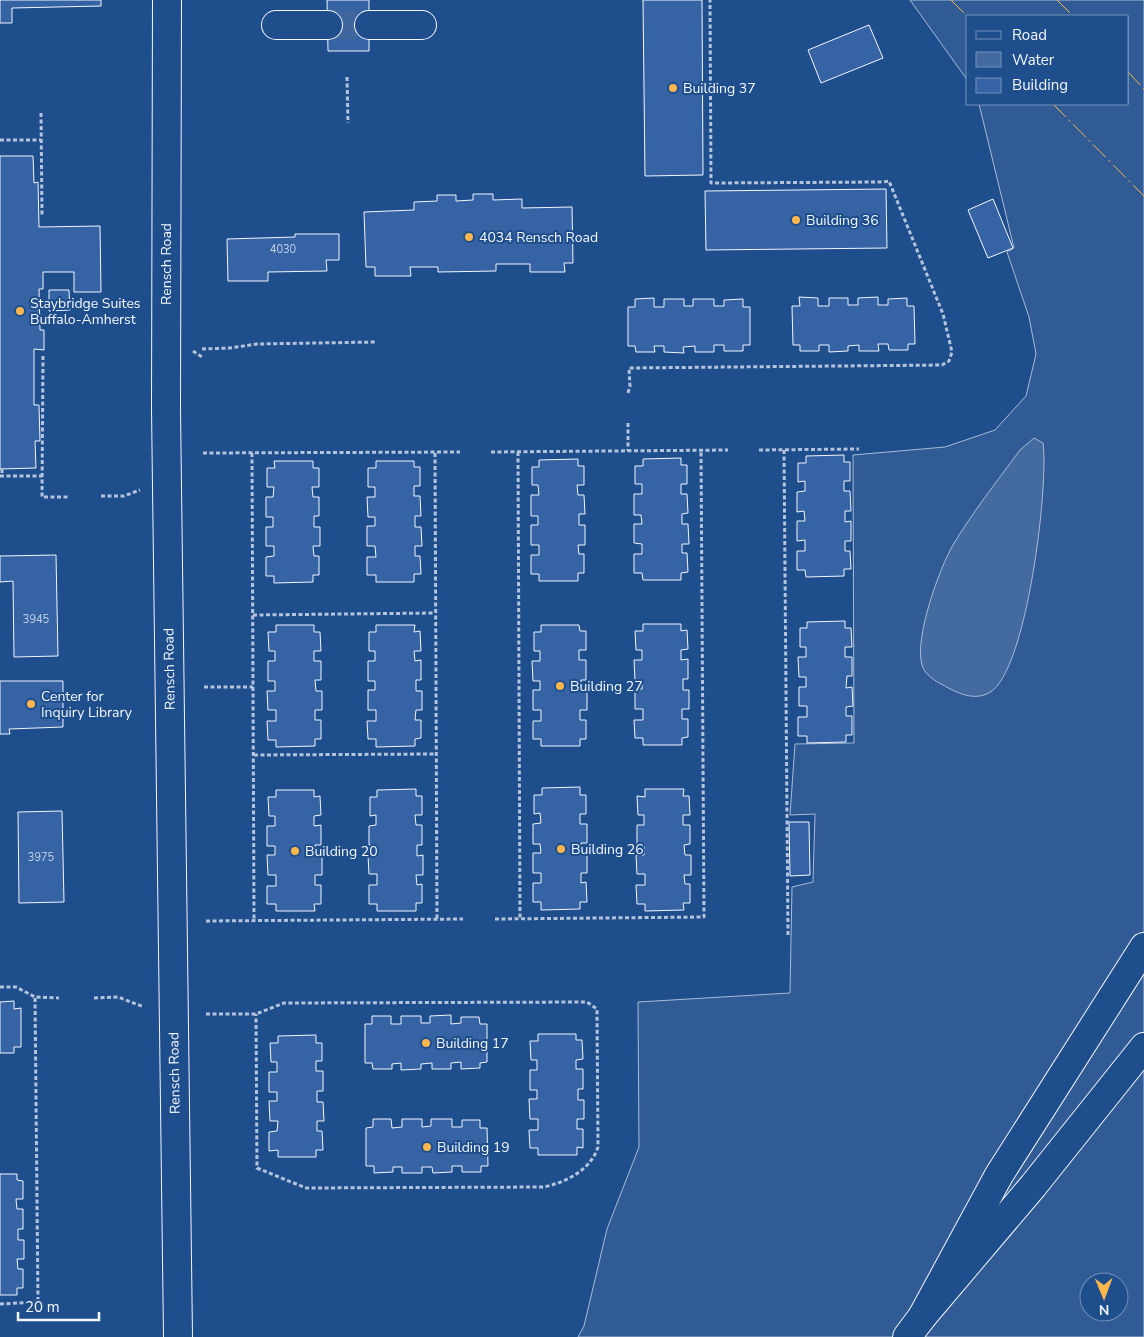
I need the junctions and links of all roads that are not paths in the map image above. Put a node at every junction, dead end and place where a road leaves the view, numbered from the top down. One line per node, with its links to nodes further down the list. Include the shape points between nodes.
1 (167, 0): 9 (main road, Rensch Road, via 166,409)
2 (328, 25): 5 (main road)
3 (369, 25): 4 (main road)
4 (422, 25)
5 (276, 26)
6 (1144, 947): 8 (main road, via 999,1174)
7 (1144, 1047): 8 (main road)
8 (915, 1327)
9 (178, 1337)

